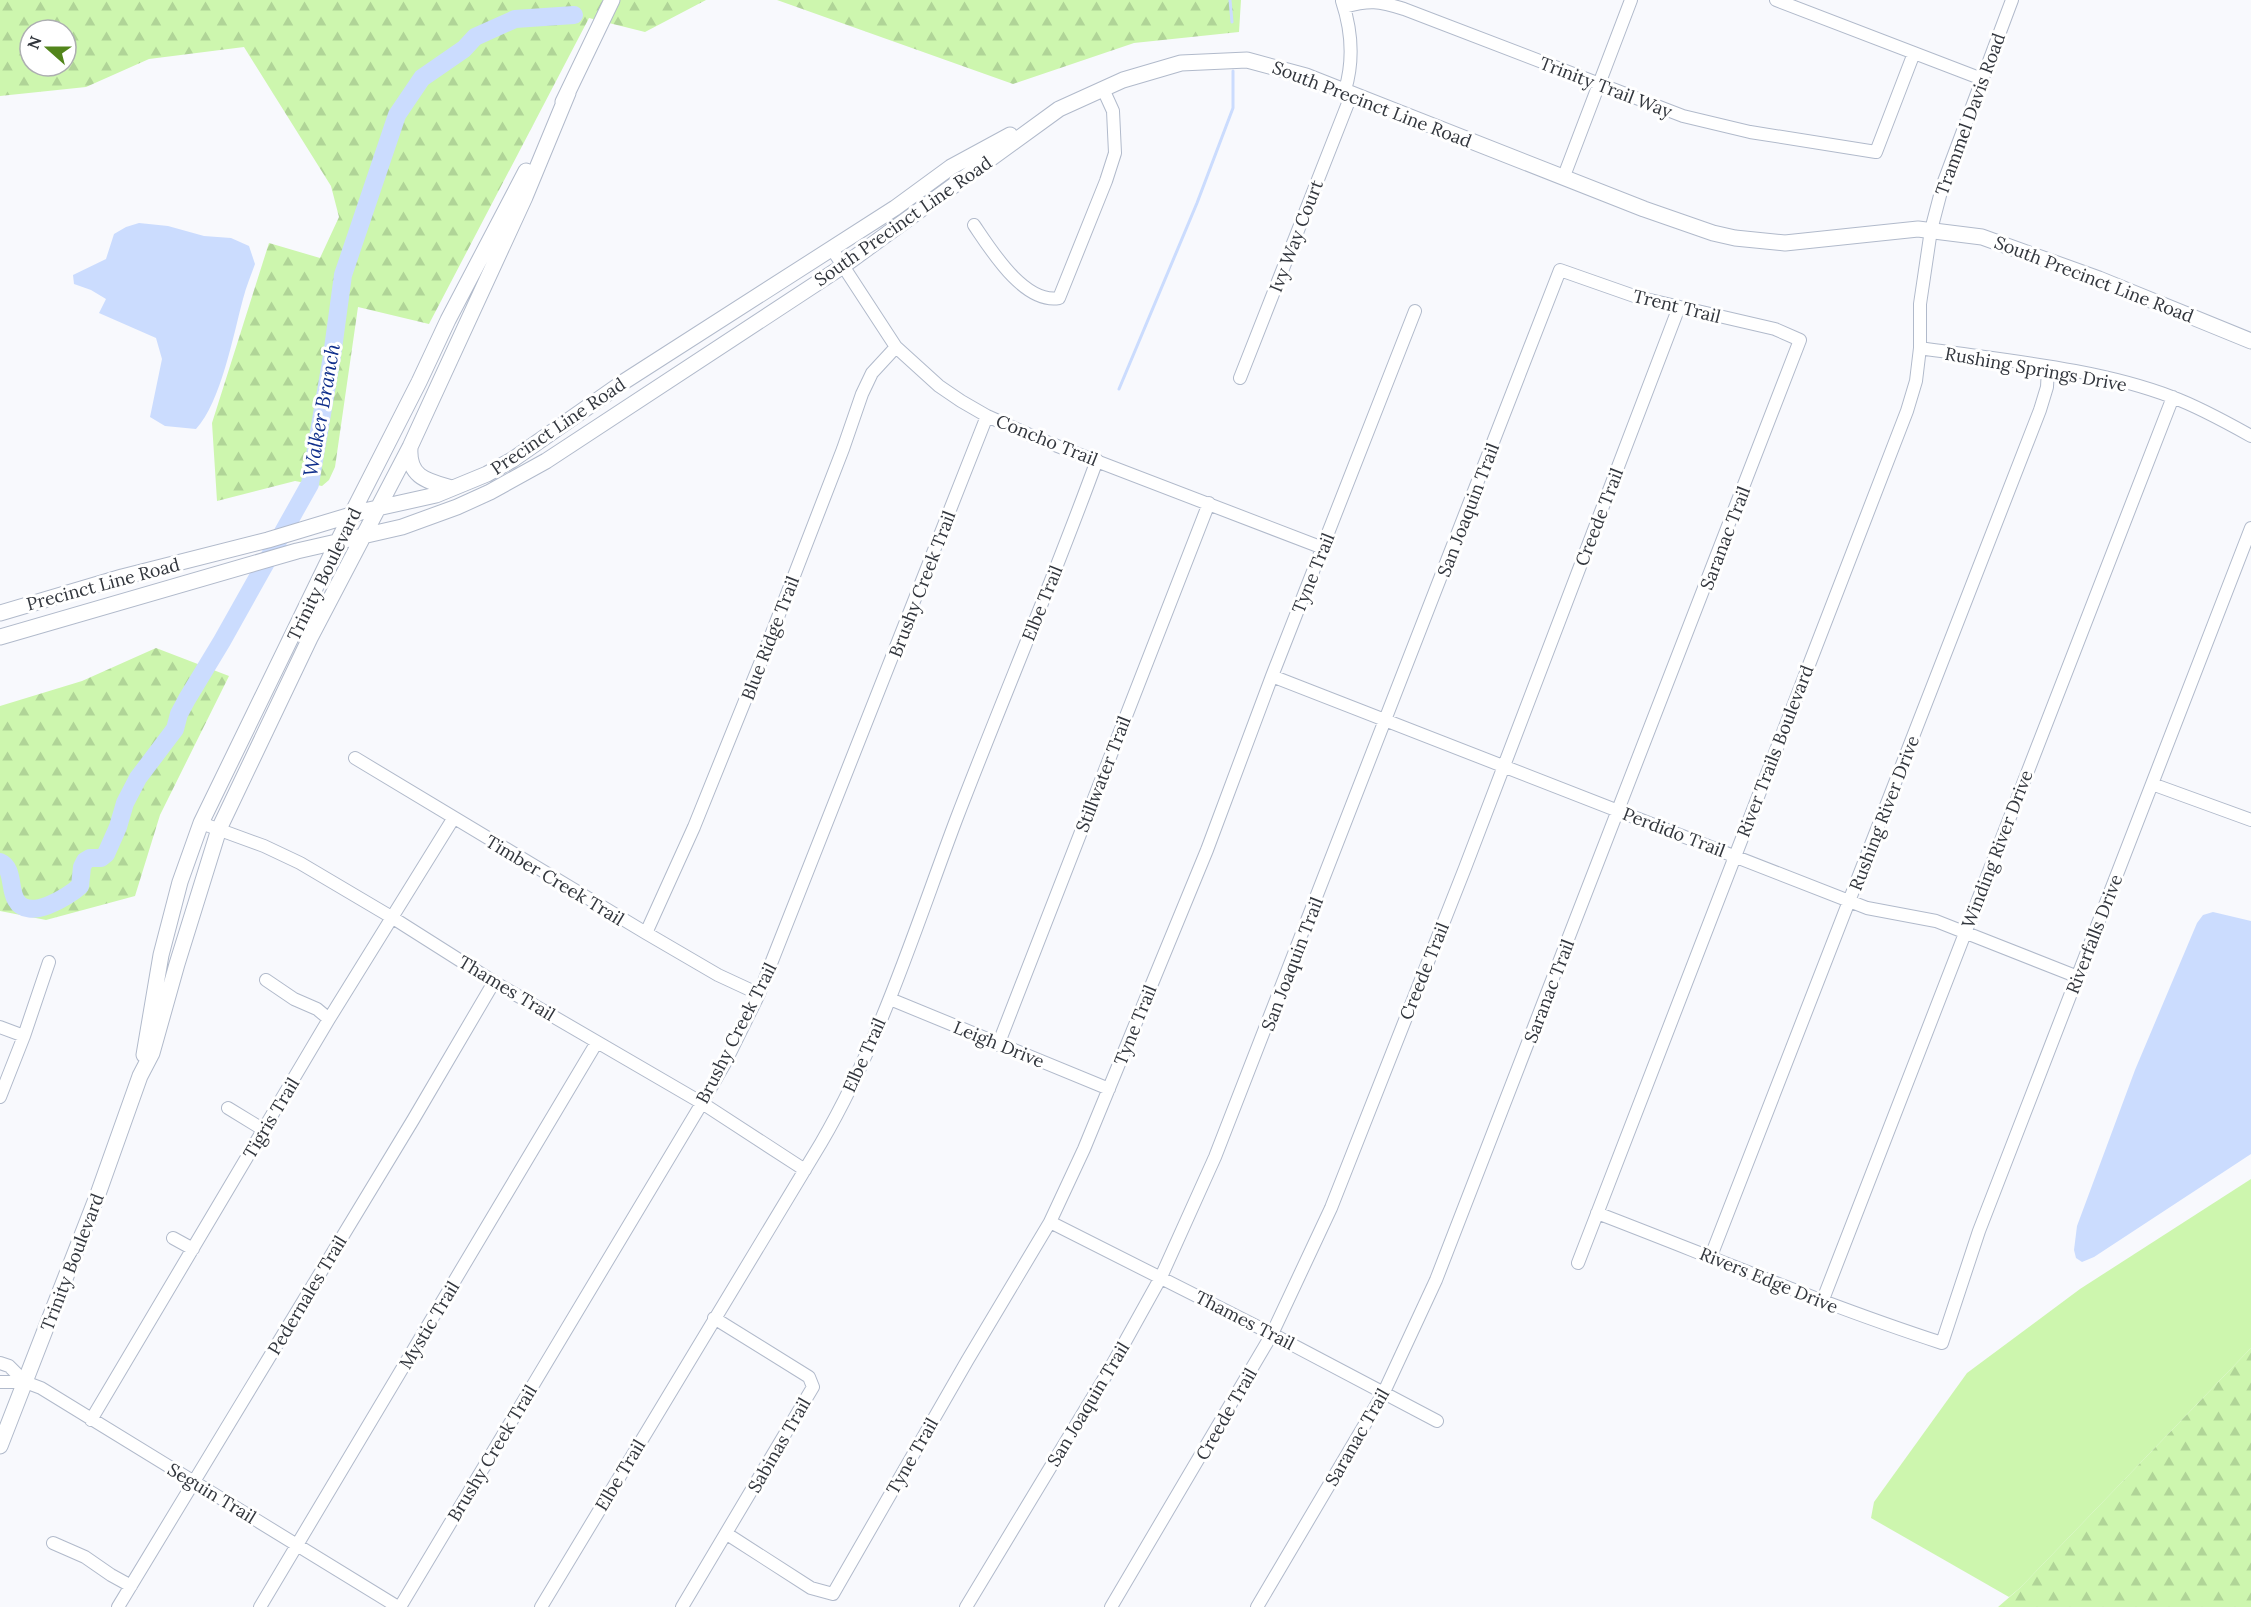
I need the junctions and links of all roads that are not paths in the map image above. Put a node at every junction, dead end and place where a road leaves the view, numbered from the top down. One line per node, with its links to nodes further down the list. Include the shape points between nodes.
1 (612, 0): 11 (main road, Trinity Boulevard)
2 (1631, 0): 8 (street)
3 (1776, 0): 6 (street)
4 (2012, 0): 7 (street, Trammel Davis Road)
5 (1342, 4): 8 (street, Trinity Trail Way, via 1374,0 1404,9); 10 (street, Ivy Way Court, via 1351,44)
6 (1914, 53): 7 (street); 8 (street, Trinity Trail Way, via 1876,152 1709,123)
7 (1982, 79): 15 (street, Trammel Davis Road, via 1942,184)
8 (1599, 85): 13 (street)
9 (1103, 89): 10 (main road, South Precinct Line Road, via 1141,73 1181,63 1247,60); 12 (main road, South Precinct Line Road); 14 (street, via 1113,111 1115,153 1059,298 1037,294 1017,280)
10 (1348, 92): 13 (main road, South Precinct Line Road); 27 (street, Ivy Way Court)
11 (568, 93): 34 (main road, Trinity Boulevard, via 525,197); 39 (main road, Trinity Boulevard, via 448,320)
12 (1059, 109): 16 (main road, Precinct Line Road, via 951,167); 17 (main road, South Precinct Line Road)
13 (1564, 177): 15 (main road, South Precinct Line Road, via 1665,217 1735,238 1793,243)
14 (974, 225)
15 (1931, 230): 22 (main road, South Precinct Line Road, via 1982,237 2021,249); 24 (street, River Trails Boulevard, via 1920,303)
16 (832, 249): 17 (street, Concho Trail); 21 (main road, Precinct Line Road)
17 (843, 266): 23 (street, Concho Trail); 30 (main road, South Precinct Line Road)
18 (1553, 290): 19 (street, Trent Trail, via 1560,270); 47 (street, San Joaquin Trail)
19 (1679, 307): 25 (street, Trent Trail, via 1775,329 1800,340); 49 (street, Creede Trail)
20 (1415, 311): 43 (street, Tyne Trail)
21 (731, 313): 29 (main road, Precinct Line Road); 30 (main road, via 722,329 620,397 617,406)
22 (2251, 341)
23 (896, 347): 31 (street, Concho Trail, via 939,386); 60 (street, Blue Ridge Trail, via 872,373 862,394 759,667)
24 (1920, 348): 26 (street, Rushing Springs Drive); 56 (street, River Trails Boulevard, via 1907,411)
25 (1796, 353): 51 (street, Saranac Trail)
26 (2048, 368): 28 (street, Rushing Springs Drive, via 2097,376); 57 (street, Rushing River Drive, via 2048,387 2040,410)
27 (1240, 378)
28 (2172, 397): 33 (street, Rushing Springs Drive); 59 (street, Winding River Drive)
29 (581, 411): 32 (main road); 36 (main road, Precinct Line Road, via 512,460)
30 (621, 411): 32 (main road, South Precinct Line Road)
31 (987, 416): 35 (street, Concho Trail); 65 (street, Brushy Creek Trail)
32 (590, 431): 41 (main road, South Precinct Line Road, via 546,461 457,507)
33 (2251, 436)
34 (410, 447): 36 (main road, via 409,461 414,472 432,483); 38 (main road, Trinity Boulevard)
35 (1097, 460): 37 (street, Concho Trail); 66 (street, Elbe Trail)
36 (452, 488): 38 (main road, Precinct Line Road)
37 (1209, 503): 43 (street, Concho Trail); 71 (street, Stillwater Trail)
38 (380, 507): 39 (main road, Precinct Line Road); 41 (main road, Trinity Boulevard)
39 (352, 516): 42 (main road, Trinity Boulevard); 44 (main road, Precinct Line Road)
40 (2251, 528): 50 (street, Riverfalls Drive)
41 (365, 534): 42 (main road, South Precinct Line Road); 55 (main road, Trinity Boulevard, via 310,638)
42 (338, 541): 45 (main road, Precinct Line Road); 54 (main road, Trinity Boulevard)
43 (1323, 548): 46 (street, Tyne Trail)
44 (0, 613)
45 (0, 636)
46 (1272, 676): 47 (street, Perdido Trail); 73 (street, Tyne Trail, via 1207,850)
47 (1386, 721): 49 (street, Perdido Trail); 85 (street, San Joaquin Trail, via 1249,1074)
48 (355, 759): 52 (street, Timber Creek Trail)
49 (1503, 766): 51 (street, Perdido Trail); 88 (street, Creede Trail, via 1330,1208)
50 (2152, 784): 53 (street); 62 (street, Riverfalls Drive)
51 (1619, 810): 56 (street, Perdido Trail); 93 (street, Saranac Trail, via 1436,1280)
52 (453, 819): 58 (street, Tigris Trail); 60 (street, Timber Creek Trail)
53 (2251, 820)
54 (201, 823): 55 (street, Thames Trail); 72 (main road, Trinity Boulevard, via 180,882 161,956)
55 (219, 829): 58 (street, Thames Trail, via 300,863); 72 (main road, Trinity Boulevard, via 152,1053)
56 (1735, 855): 57 (street, Perdido Trail); 79 (street, River Trails Boulevard)
57 (1850, 901): 59 (street, Perdido Trail, via 1883,912 1936,921); 83 (street, Rushing River Drive)
58 (393, 918): 64 (street, Thames Trail); 67 (street, Tigris Trail)
59 (1965, 932): 62 (street, Perdido Trail); 86 (street, Winding River Drive)
60 (646, 933): 65 (street, Timber Creek Trail)
61 (50, 962): 69 (street)
62 (2078, 977): 89 (street, Riverfalls Drive, via 1979,1231)
63 (266, 980): 67 (street)
64 (494, 982): 70 (street, Thames Trail); 97 (street, Pedernales Trail)
65 (759, 994): 75 (street, Brushy Creek Trail)
66 (890, 999): 71 (street, Leigh Drive); 78 (street, Elbe Trail, via 850,1088)
67 (330, 1019): 77 (street, Tigris Trail)
68 (0, 1027): 69 (street)
69 (24, 1036): 74 (street)
70 (597, 1042): 75 (street, Thames Trail); 100 (street, Mystic Trail)
71 (998, 1045): 73 (street, Leigh Drive)
72 (140, 1076): 92 (main road, Trinity Boulevard)
73 (1109, 1089): 80 (street, Tyne Trail)
74 (0, 1097)
75 (702, 1103): 78 (street, Thames Trail); 104 (street, Brushy Creek Trail)
76 (228, 1108): 77 (street)
77 (264, 1130): 82 (street, Tigris Trail)
78 (805, 1170): 87 (street, Elbe Trail)
79 (1597, 1213): 83 (street, Rivers Edge Drive); 84 (street, River Trails Boulevard)
80 (1050, 1222): 85 (street, Thames Trail); 98 (street, Tyne Trail, via 832,1594 811,1588)
81 (173, 1238): 82 (street)
82 (193, 1249): 94 (street, Tigris Trail)
83 (1711, 1256): 86 (street, Rivers Edge Drive)
84 (1578, 1263)
85 (1161, 1277): 88 (street, Thames Trail); 107 (street, San Joaquin Trail)
86 (1822, 1302): 89 (street, Rivers Edge Drive)
87 (714, 1318): 98 (street, Sabinas Trail, via 809,1377 813,1387); 105 (street, Elbe Trail)
88 (1272, 1334): 93 (street, Thames Trail); 108 (street, Creede Trail)
89 (1942, 1343)
90 (0, 1363): 92 (street, via 9,1366)
91 (0, 1382): 92 (street)
92 (25, 1382): 94 (street, Seguin Trail); 96 (main road, Trinity Boulevard)
93 (1384, 1392): 95 (street, Thames Trail); 109 (street, Saranac Trail)
94 (91, 1419): 97 (street, Seguin Trail)
95 (1437, 1421)
96 (0, 1446)
97 (194, 1482): 100 (street, Seguin Trail); 101 (street, Pedernales Trail)
98 (727, 1534): 106 (street, Sabinas Trail)
99 (53, 1543): 101 (street, via 85,1557)
100 (297, 1545): 103 (street, Mystic Trail); 104 (street, Seguin Trail)
101 (131, 1586): 102 (street, Pedernales Trail)
102 (118, 1607)
103 (260, 1607)
104 (399, 1607)
105 (541, 1607)
106 (682, 1607)
107 (966, 1607)
108 (1111, 1607)
109 (1257, 1607)

